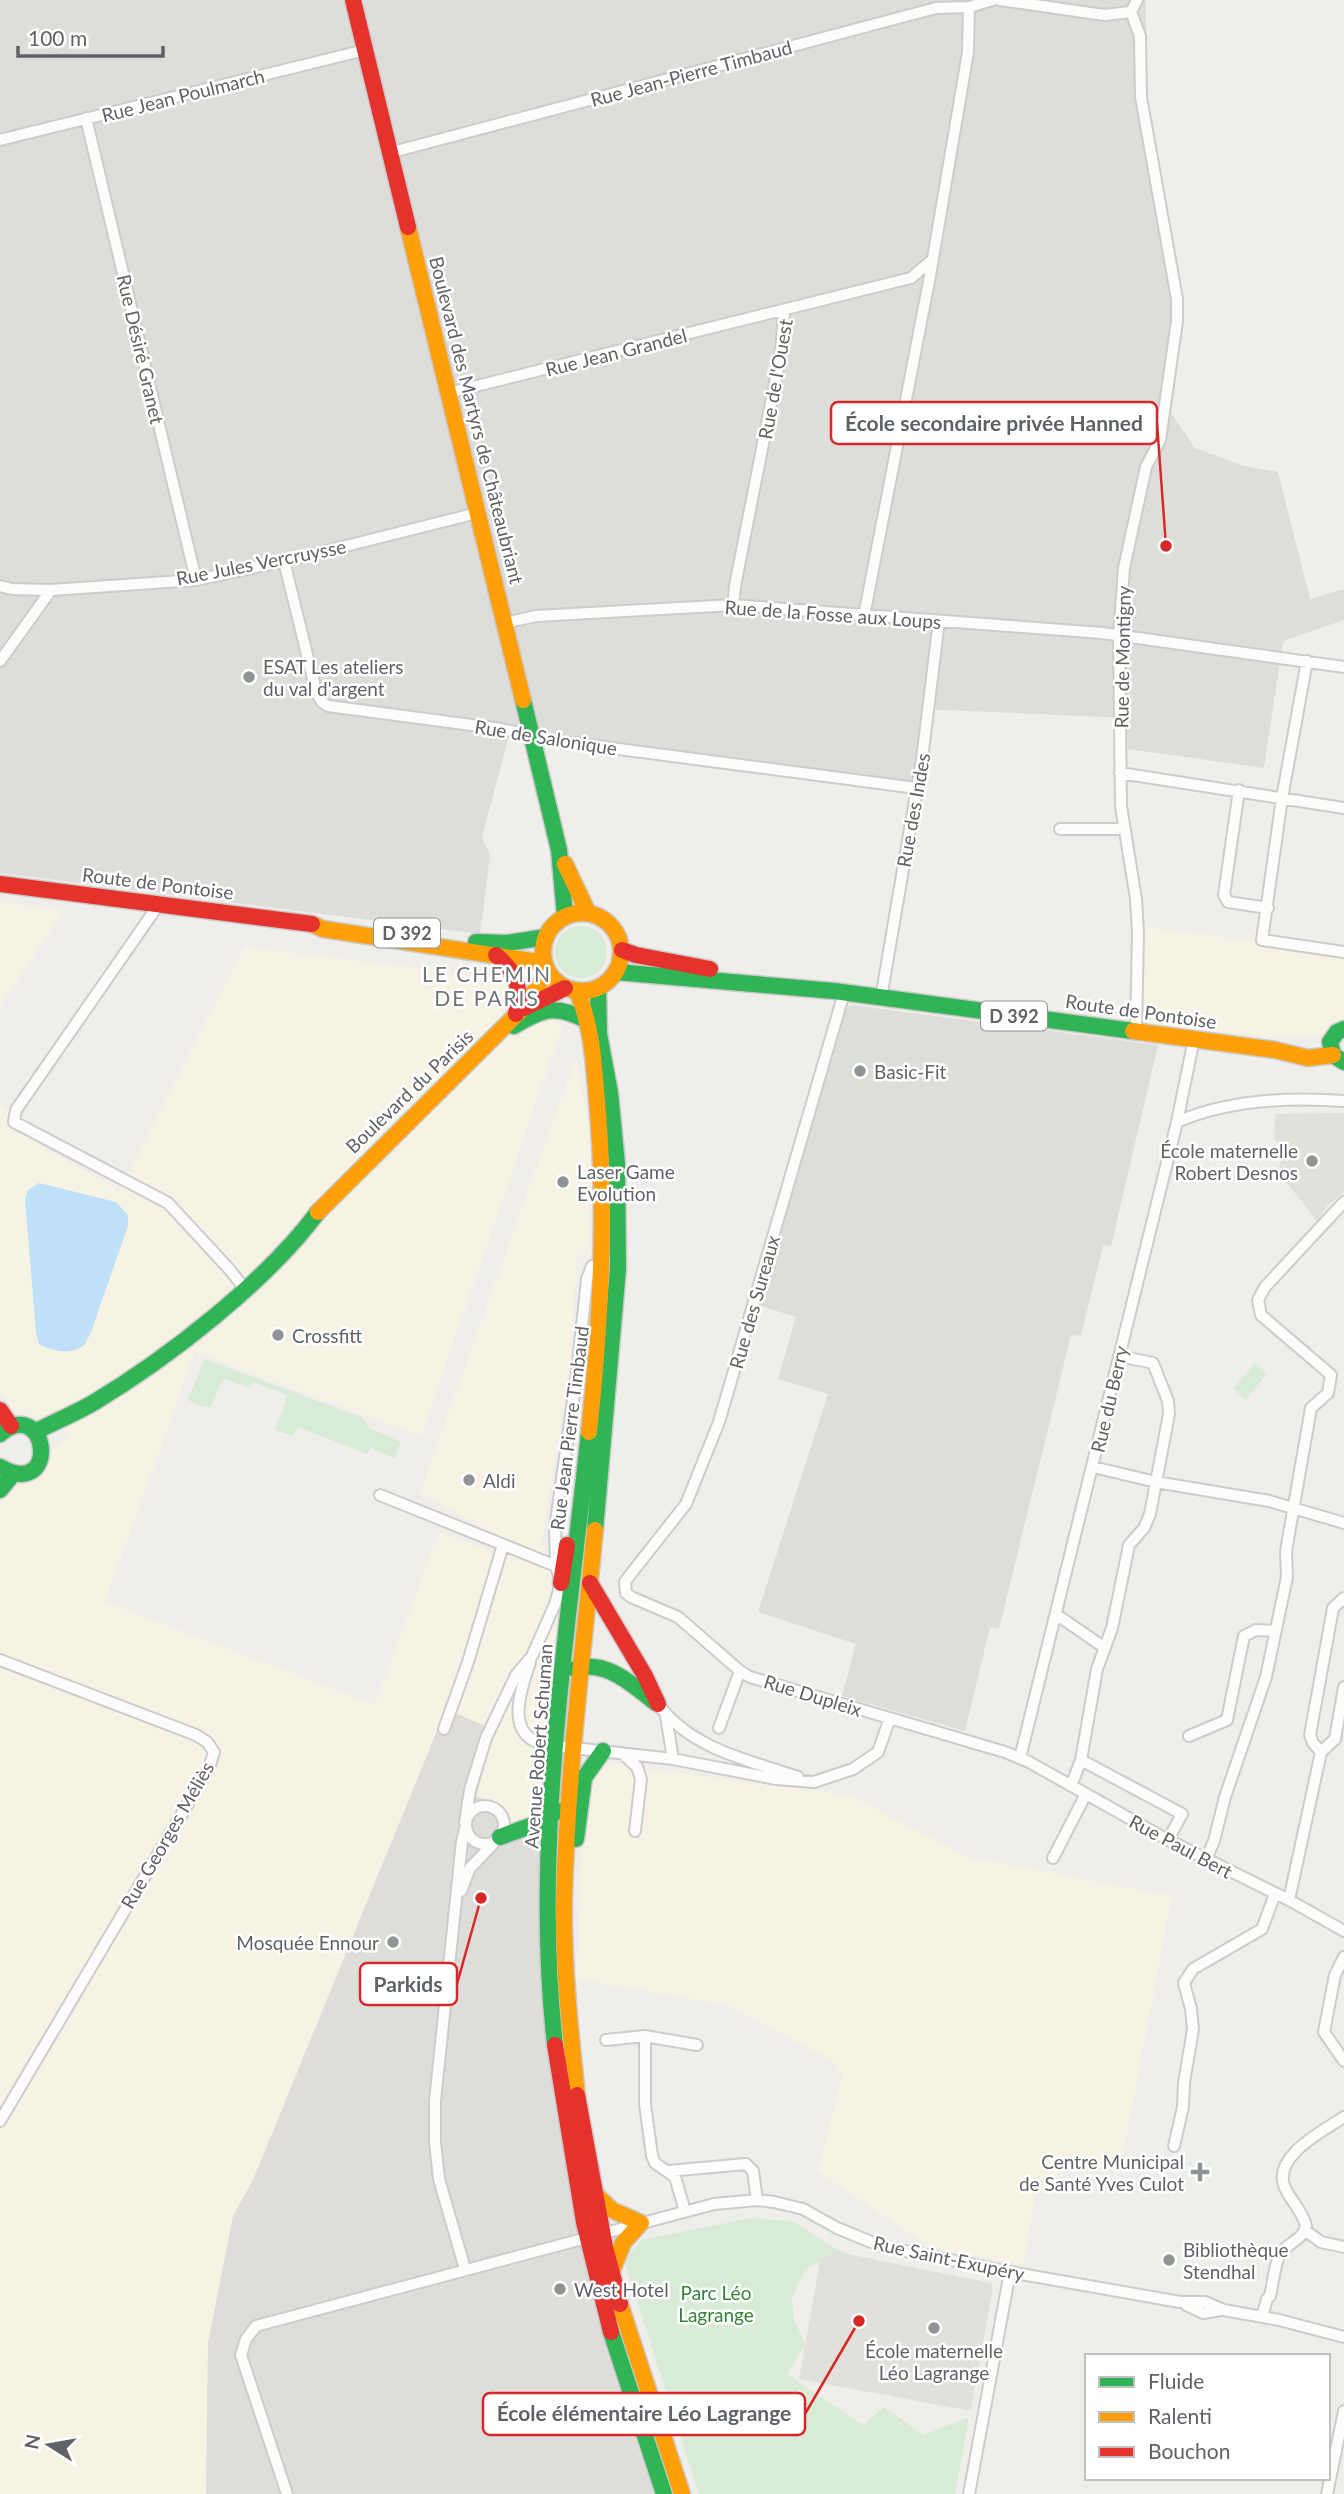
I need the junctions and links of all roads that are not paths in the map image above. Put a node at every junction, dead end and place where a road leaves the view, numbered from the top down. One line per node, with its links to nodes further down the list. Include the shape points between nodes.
1 (353, 0): 7 (main road, Boulevard des Martyrs de Châteaubriant)
2 (993, 0): 5 (street, Rue Jean-Pierre Timbaud)
3 (1000, 0): 6 (street, via 1104,15)
4 (1137, 0): 6 (street)
5 (969, 7): 10 (street, Rue Jean-Pierre Timbaud, via 936,8); 11 (street, via 968,52)
6 (1131, 12): 23 (street, Rue de Montigny, via 1140,36 1141,97 1177,321 1160,440 1146,467 1125,568)
7 (365, 50): 8 (street, Rue Jean Poulmarch); 10 (main road, Boulevard des Martyrs de Châteaubriant)
8 (86, 118): 9 (street, Rue Jean Poulmarch); 16 (street, Rue Désiré Granet)
9 (0, 139)
10 (390, 153): 13 (main road, Boulevard des Martyrs de Châteaubriant)
11 (932, 260): 12 (street, Rue de l'Ouest, via 911,278); 20 (street)
12 (784, 311): 13 (street, Rue Jean Grandel); 19 (street, Rue de l'Ouest, via 781,352)
13 (448, 393): 14 (main road, Boulevard des Martyrs de Châteaubriant)
14 (477, 513): 15 (street, Rue Jules Vercruysse); 22 (main road, Boulevard des Martyrs de Châteaubriant)
15 (284, 561): 16 (street, Rue Jules Vercruysse); 27 (street, Rue de Salonique, via 322,702)
16 (196, 580): 18 (street, Rue Jules Vercruysse)
17 (0, 586): 18 (street, Rue Jules Vercruysse)
18 (51, 590): 24 (street)
19 (733, 605): 20 (street, Rue de la Fosse aux Loups); 22 (street, Rue de la Fosse aux Loups, via 536,616)
20 (864, 616): 21 (street, Rue de la Fosse aux Loups)
21 (939, 621): 23 (street, Rue de la Fosse aux Loups); 29 (street, Rue des Indes)
22 (504, 623): 27 (main road, Boulevard des Martyrs de Châteaubriant)
23 (1119, 636): 25 (street, Rue de la Fosse aux Loups); 28 (street, Rue de Montigny)
24 (0, 661)
25 (1307, 661): 26 (street, Rue de la Fosse aux Loups); 31 (street)
26 (1344, 667)
27 (531, 735): 29 (street, Rue de Salonique); 35 (main road, Boulevard des Martyrs de Châteaubriant)
28 (1120, 774): 30 (street); 34 (street, Rue de Montigny)
29 (916, 788): 51 (street, Rue des Indes)
30 (1239, 790): 31 (street); 38 (street, via 1224,895 1228,902)
31 (1282, 798): 32 (street); 38 (street)
32 (1344, 808)
33 (1060, 829): 34 (street)
34 (1125, 829): 55 (street, Rue de Montigny, via 1138,932)
35 (559, 850): 39 (main road, Boulevard des Martyrs de Châteaubriant); 40 (main road, Boulevard des Martyrs de Châteaubriant)
36 (0, 884): 37 (main road, Route de Pontoise / D 392)
37 (159, 904): 41 (main road, Route de Pontoise / D 392); 63 (street, via 16,1110 14,1122 168,1203)
38 (1268, 908): 44 (street, via 1262,940)
39 (588, 913): 40 (main road); 43 (main road, via 609,923)
40 (565, 916): 42 (main road)
41 (311, 924): 42 (main road, Route de Pontoise / D 392, via 491,944); 45 (main road, Route de Pontoise / D 392)
42 (546, 937): 46 (main road)
43 (622, 950): 47 (main road); 50 (main road, Route de Pontoise / D 392)
44 (1344, 952)
45 (496, 956): 46 (main road, Route de Pontoise / D 392); 52 (main road, via 517,976)
46 (545, 966): 49 (main road, via 551,977); 52 (main road, Boulevard du Parisis, via 538,986)
47 (616, 972): 48 (main road); 50 (main road, Route de Pontoise / D 392)
48 (598, 988): 49 (main road); 64 (main road, Avenue Robert Schuman, via 617,1164)
49 (571, 989): 52 (main road, Boulevard du Parisis); 53 (main road, Avenue Robert Schuman, via 585,1006)
50 (839, 992): 51 (main road, Route de Pontoise / D 392); 81 (street, Rue des Sureaux, via 719,1422 686,1504 630,1574)
51 (881, 998): 55 (main road, Route de Pontoise / D 392)
52 (519, 1011): 57 (main road, Boulevard du Parisis)
53 (588, 1021): 57 (main road, via 559,1008 539,1010); 62 (main road, Avenue Robert Schuman, via 603,1165)
54 (1344, 1029): 58 (main road, via 1337,1031)
55 (1136, 1031): 56 (main road, Route de Pontoise / D 392)
56 (1194, 1039): 58 (main road, Route de Pontoise / D 392, via 1308,1058); 60 (street, Rue du Berry)
57 (491, 1041): 63 (main road, Boulevard du Parisis, via 324,1203 281,1254)
58 (1336, 1053)
59 (1344, 1101): 60 (street, via 1221,1106)
60 (1177, 1122): 65 (street, Rue du Berry)
61 (1343, 1202): 75 (street, via 1258,1300 1261,1315 1331,1375 1328,1393 1311,1408)
62 (598, 1264): 64 (main road, via 611,1272); 67 (main road, Avenue Robert Schuman); 78 (street, Rue Jean Pierre Timbaud, via 587,1279 555,1528)
63 (241, 1284): 69 (main road, Boulevard du Parisis, via 169,1350)
64 (616, 1294): 80 (main road, Avenue Robert Schuman)
65 (1119, 1356): 70 (street, Rue du Berry); 72 (street, via 1153,1363 1168,1401)
66 (0, 1410): 68 (main road)
67 (591, 1412): 79 (main road); 90 (main road, Avenue Robert Schuman)
68 (3, 1431): 69 (main road, via 22,1426)
69 (39, 1439): 71 (main road, via 41,1459 33,1470 20,1475)
70 (1093, 1467): 72 (street); 83 (street, Rue du Berry)
71 (7, 1471): 73 (main road)
72 (1156, 1482): 75 (street); 85 (street, via 1147,1521 1129,1545)
73 (0, 1490)
74 (380, 1495): 77 (street)
75 (1294, 1508): 76 (street); 84 (street, via 1285,1561 1288,1571)
76 (1344, 1523)
77 (503, 1545): 78 (street); 95 (street)
78 (556, 1566): 79 (street, Rue Jean Pierre Timbaud)
79 (561, 1583): 86 (street)
80 (590, 1583): 88 (main road, Avenue Robert Schuman); 92 (main road)
81 (626, 1593): 89 (street, Rue Dupleix, via 678,1617)
82 (1344, 1598): 99 (street, via 1333,1608 1310,1735)
83 (1056, 1615): 85 (street); 101 (street, Rue du Berry)
84 (1275, 1631): 96 (street, via 1256,1630 1244,1636 1227,1720); 114 (street, via 1266,1676)
85 (1105, 1648): 103 (street)
86 (532, 1656): 97 (street, via 518,1704 520,1721 534,1741); 109 (street, via 516,1675 486,1738 470,1790)
87 (0, 1660): 126 (street, Rue Georges Méliès, via 196,1735 214,1752 209,1768)
88 (581, 1665): 90 (main road); 92 (main road, via 615,1673); 97 (main road, Avenue Robert Schuman)
89 (740, 1671): 93 (street, Rue Dupleix); 94 (street)
90 (563, 1675): 97 (main road, Avenue Robert Schuman)
91 (1344, 1687): 99 (street, via 1335,1739)
92 (662, 1710): 102 (street); 104 (street, via 688,1735 715,1749)
93 (890, 1718): 101 (street, Rue Dupleix); 104 (street, via 878,1752 853,1769)
94 (719, 1728)
95 (444, 1729)
96 (1189, 1736)
97 (565, 1747): 98 (street); 107 (main road, Avenue Robert Schuman); 108 (main road, Avenue Robert Schuman)
98 (603, 1751): 100 (street); 119 (main road, via 587,1772 582,1789)
99 (1321, 1752): 116 (street)
100 (622, 1753): 102 (street); 110 (street, via 637,1767 640,1779)
101 (1020, 1758): 105 (street, Rue Paul Bert)
102 (673, 1759): 104 (street)
103 (1081, 1760): 105 (street); 112 (street, via 1182,1814)
104 (814, 1782)
105 (1071, 1786): 106 (street, Rue Paul Bert)
106 (1086, 1794): 112 (street, Rue Paul Bert); 113 (street)
107 (568, 1804): 108 (main road); 119 (main road, Avenue Robert Schuman)
108 (551, 1816): 111 (main road); 134 (main road, Avenue Robert Schuman, via 548,1921 556,2059)
109 (466, 1825): 111 (street, via 477,1843); 111 (street, via 471,1811 483,1806 495,1809 504,1825); 117 (street)
110 (635, 1830)
111 (498, 1839): 117 (street, via 470,1868)
112 (1168, 1840): 114 (street, Rue Paul Bert)
113 (1054, 1858)
114 (1206, 1859): 115 (street, Rue Paul Bert)
115 (1275, 1894): 116 (street, Rue Paul Bert); 127 (street, via 1262,1929 1193,1969 1184,1983 1193,2029)
116 (1289, 1900): 118 (street, Rue Paul Bert)
117 (457, 1903): 136 (street, via 435,2101 435,2142 439,2179)
118 (1344, 1931)
119 (564, 1935): 129 (main road, Avenue Robert Schuman, via 572,2057)
120 (1344, 1957): 124 (street, via 1335,1975 1324,2032)
121 (645, 2036): 122 (street); 123 (street); 128 (street, via 645,2104 652,2156)
122 (606, 2040)
123 (696, 2045)
124 (1344, 2061)
125 (1344, 2117): 133 (street, via 1289,2157 1284,2167 1282,2180 1305,2220)
126 (0, 2121)
127 (1174, 2146)
128 (668, 2171): 130 (street, via 746,2164 753,2171); 131 (street, via 675,2177)
129 (595, 2194): 132 (main road, via 612,2210); 134 (main road, Avenue Robert Schuman)
130 (757, 2200): 131 (street, Rue Saint-Exupéry); 138 (street, Rue Saint-Exupéry, via 803,2209 881,2246)
131 (685, 2211): 132 (street, Rue Saint-Exupéry)
132 (641, 2223): 134 (street, Rue Saint-Exupéry); 137 (main road, via 623,2243)
133 (1306, 2231): 135 (street, via 1321,2242); 139 (street, via 1279,2257)
134 (594, 2235): 136 (street, Rue Saint-Exupéry); 137 (main road, Avenue Robert Schuman); 144 (main road, Avenue Robert Schuman, via 617,2350)
135 (1344, 2247)
136 (465, 2269): 143 (street, Rue Saint-Exupéry, via 263,2323 249,2334 241,2355)
137 (611, 2272): 145 (main road, Avenue Robert Schuman)
138 (1010, 2272): 139 (street, Rue Saint-Exupéry, via 1181,2302 1203,2313 1224,2310); 146 (street)
139 (1262, 2317): 140 (street, Rue Saint-Exupéry)
140 (1344, 2337)
141 (1344, 2411): 142 (street)
142 (1330, 2479)
143 (288, 2494)
144 (664, 2494)
145 (682, 2494)
146 (969, 2494)

